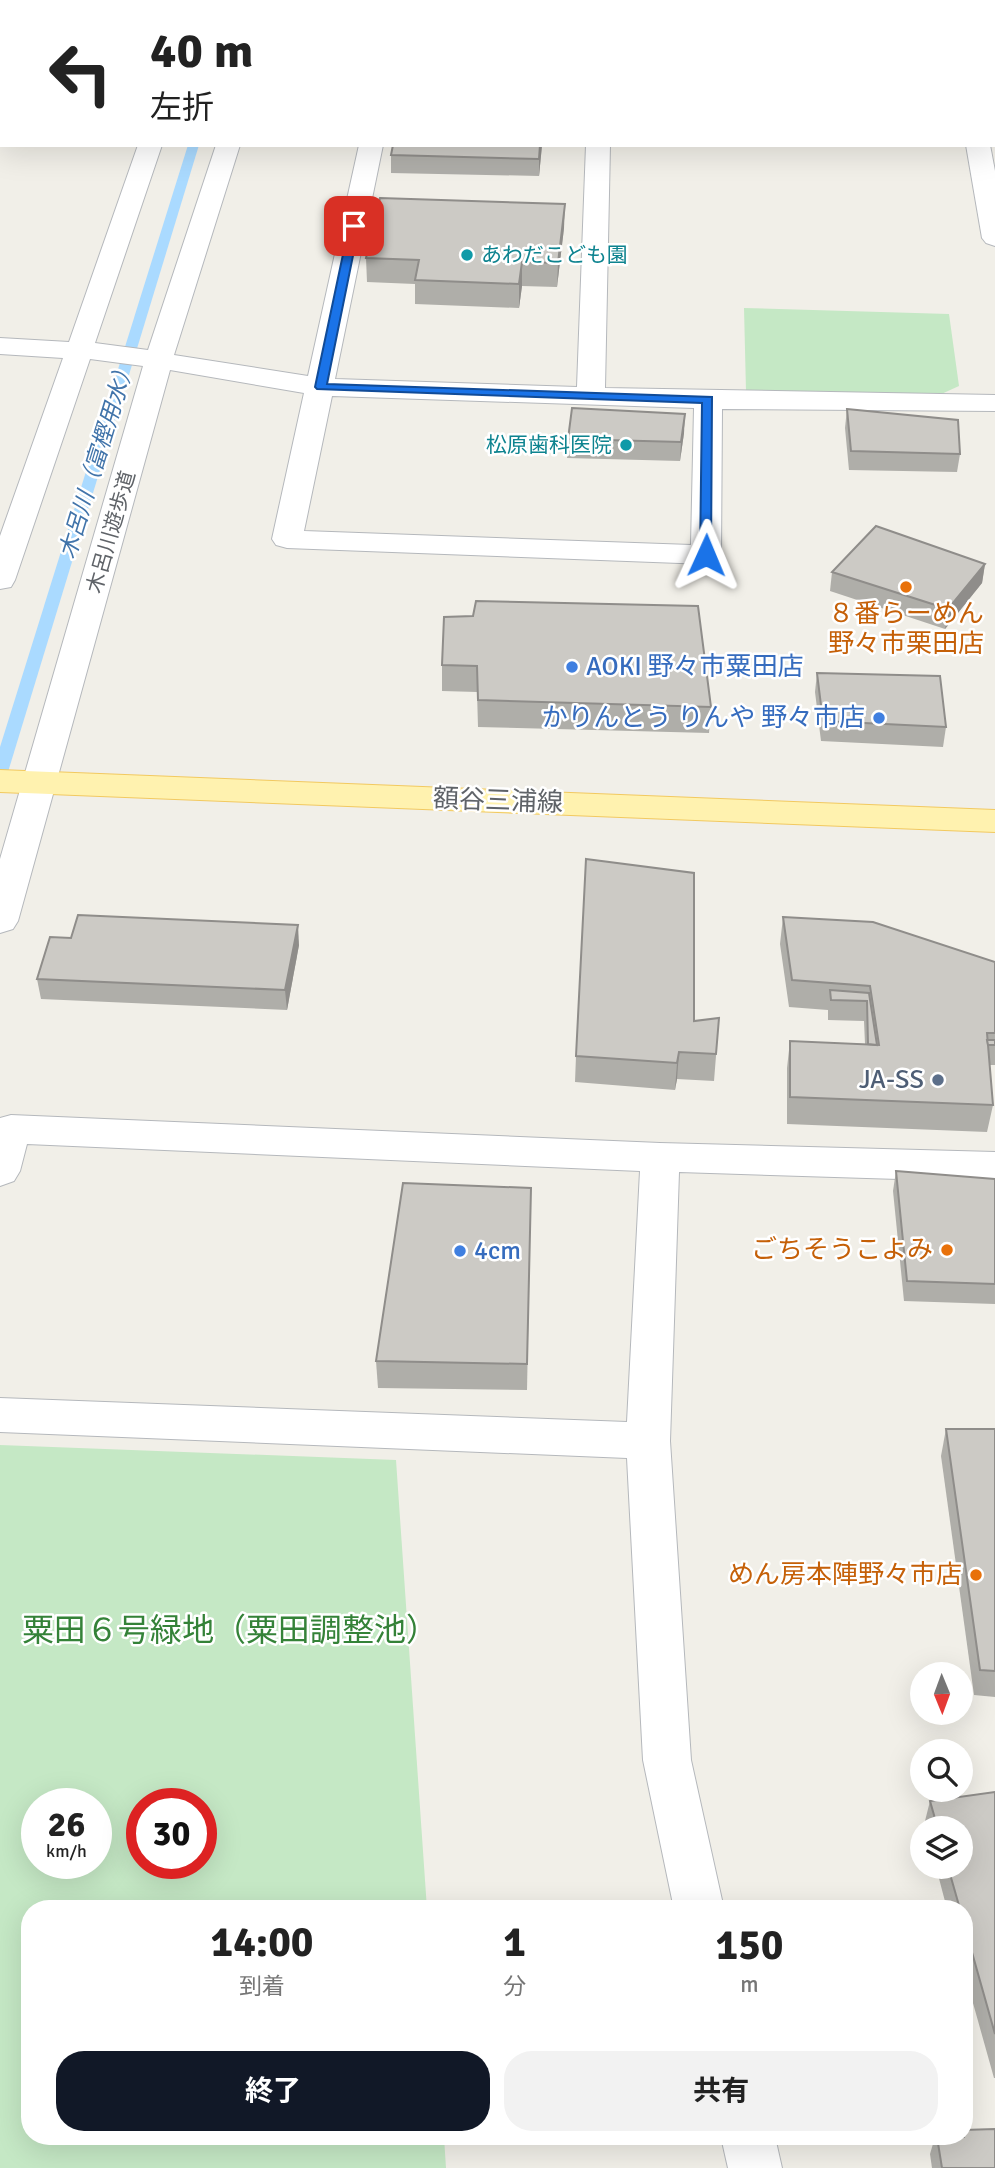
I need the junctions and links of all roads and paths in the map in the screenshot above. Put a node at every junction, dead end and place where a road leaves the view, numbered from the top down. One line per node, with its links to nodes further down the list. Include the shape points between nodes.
1 (149, 147): 8 (street)
2 (227, 147): 9 (street, 木呂川遊歩道)
3 (371, 147): 10 (street)
4 (598, 147): 11 (street)
5 (978, 147): 6 (street)
6 (995, 238)
7 (0, 345): 8 (street)
8 (80, 351): 9 (street); 14 (street)
9 (155, 360): 10 (street); 16 (street, 木呂川遊歩道)
10 (321, 387): 11 (street); 12 (street, via 287,539 706,555)
11 (591, 396): 12 (street)
12 (708, 400): 13 (street)
13 (995, 403)
14 (8, 536): 15 (street)
15 (0, 580)
16 (19, 782): 17 (main road, 額谷三浦線); 18 (street, 木呂川遊歩道)
17 (995, 821)
18 (0, 921)
19 (660, 1157): 20 (street); 21 (street, via 11,1129); 23 (street)
20 (995, 1167)
21 (0, 1171)
22 (0, 1415): 23 (street)
23 (648, 1441): 24 (street, via 667,1760)
24 (697, 1900)
25 (750, 2145): 26 (street)
26 (755, 2168)

